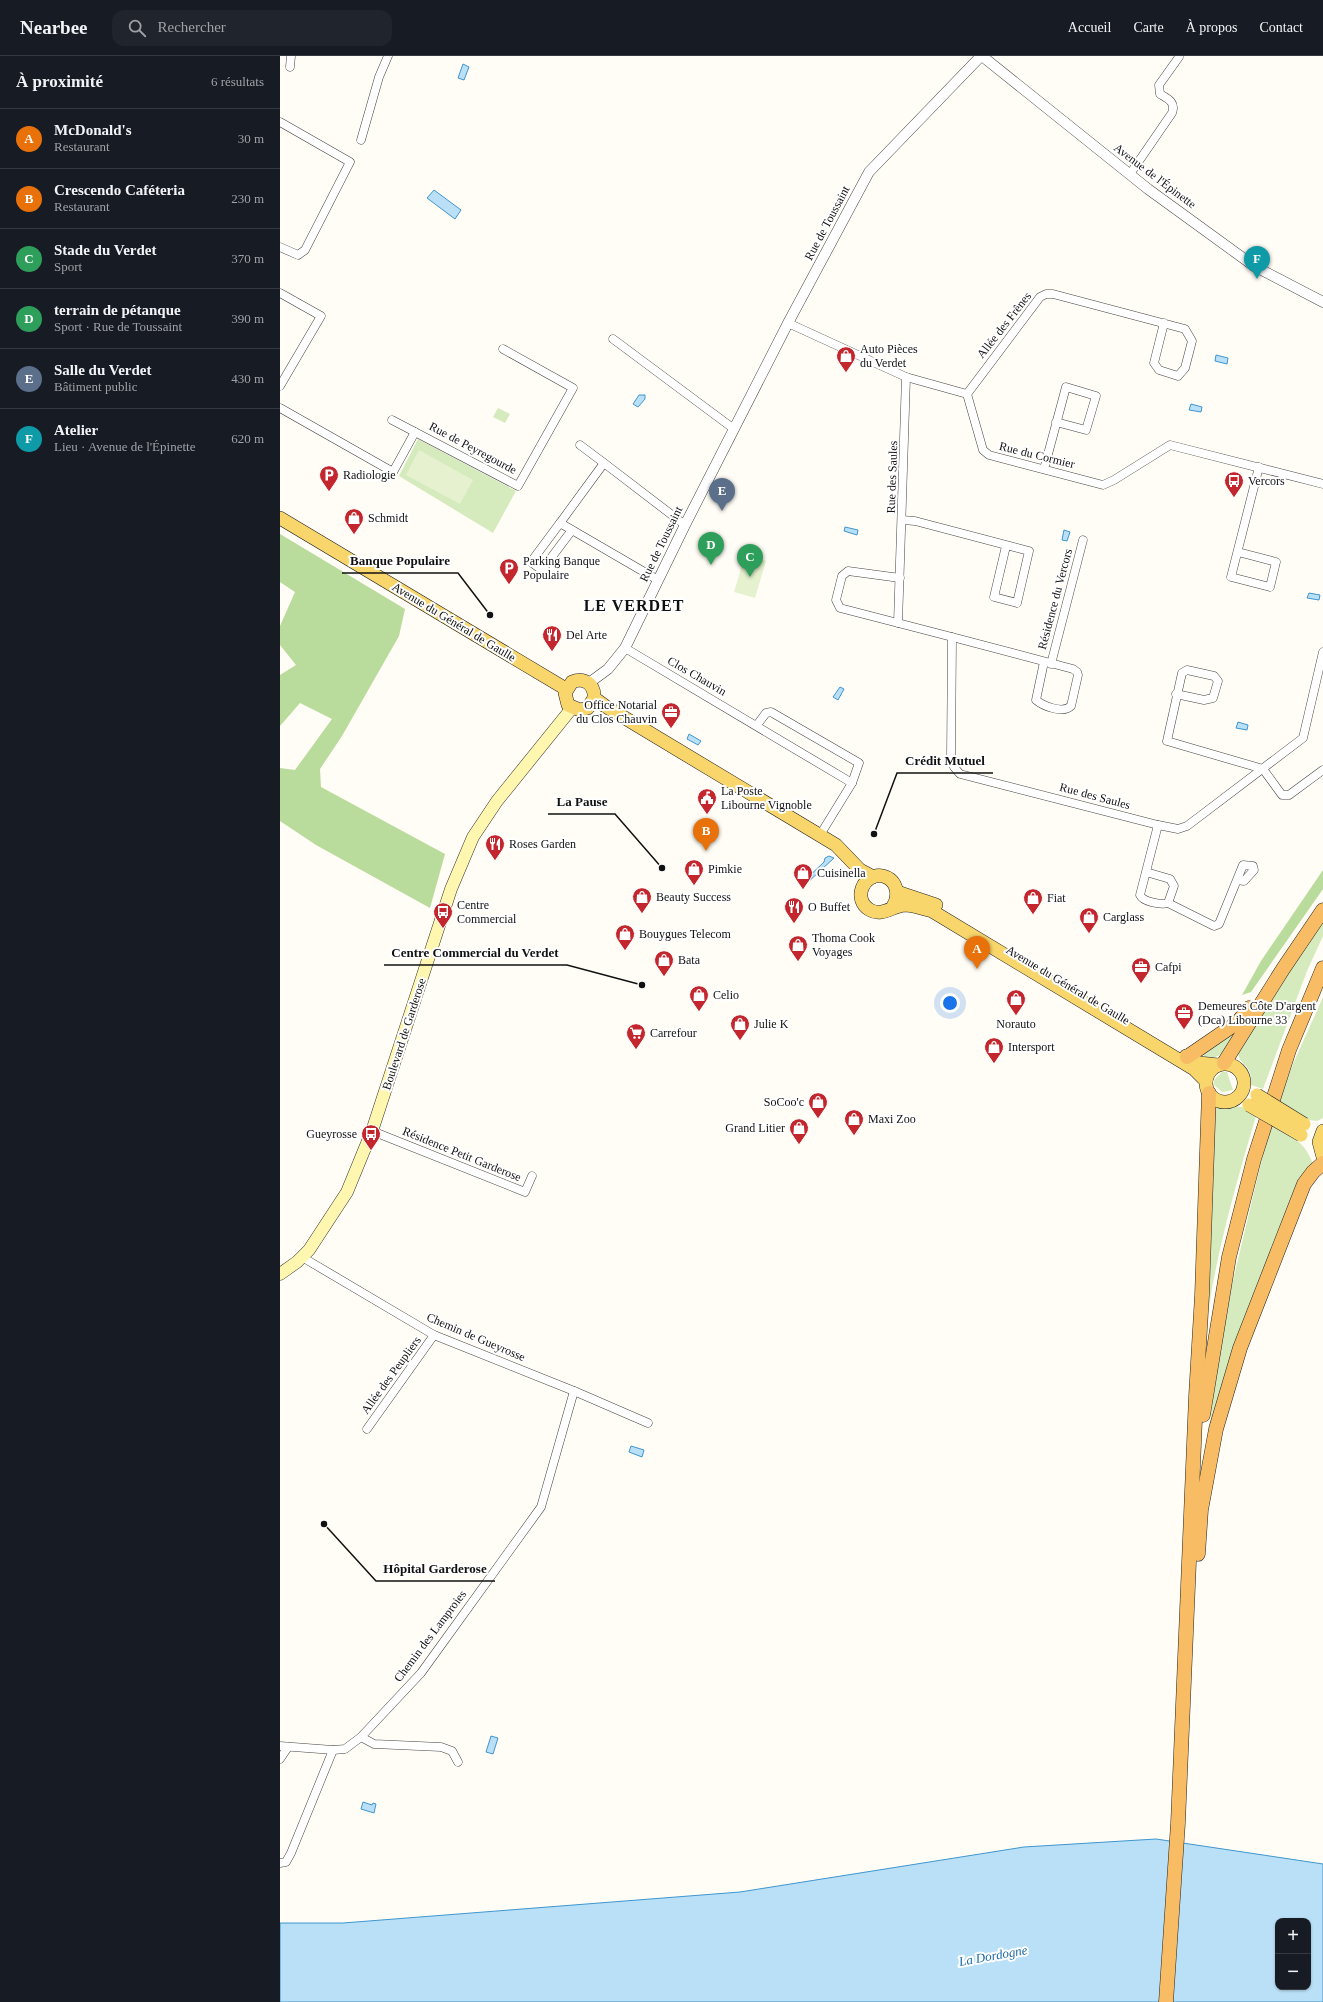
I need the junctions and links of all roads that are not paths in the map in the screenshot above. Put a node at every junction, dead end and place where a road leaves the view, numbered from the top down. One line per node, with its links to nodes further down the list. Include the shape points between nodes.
1 (291, 56): 5 (street)
2 (388, 56): 7 (street, via 379,77)
3 (982, 56): 8 (street, Avenue de l'Épinette); 12 (street, Rue de Toussaint, via 870,172)
4 (1179, 57): 8 (street, via 1159,86 1160,94 1172,102 1172,113)
5 (290, 67)
6 (280, 122): 9 (street, via 350,162 306,250 298,255)
7 (361, 140)
8 (1130, 174): 11 (street, Avenue de l'Épinette, via 1254,266)
9 (280, 247)
10 (280, 293): 17 (street, via 321,316)
11 (1323, 302)
12 (788, 323): 16 (street); 22 (street, Rue de Toussaint)
13 (1164, 323): 13 (street, Allée des Frênes, via 1154,363 1159,370 1178,376 1185,368 1192,341 1185,329); 18 (street, Allée des Frênes, via 1046,294 1040,297)
14 (613, 339): 22 (street)
15 (503, 349): 23 (street, Rue de Peyregourde, via 573,388 518,486)
16 (906, 377): 18 (street); 30 (street, Rue des Saules)
17 (280, 386)
18 (967, 394): 27 (street, Rue du Cormier, via 983,450 989,455)
19 (280, 408): 23 (street, Rue de Peyregourde, via 393,472)
20 (392, 420): 23 (street, Rue de Peyregourde)
21 (1056, 422): 21 (street, via 1086,430 1096,396 1066,387); 27 (street)
22 (734, 429): 32 (street, Rue de Toussaint)
23 (415, 432)
24 (580, 445): 25 (street)
25 (604, 463): 31 (street); 32 (street)
26 (1259, 467): 27 (street, Rue du Cormier, via 1170,445 1103,485); 28 (street, Rue du Cormier); 36 (street)
27 (1044, 469)
28 (1323, 484)
29 (280, 518): 45 (main road, Avenue du Général de Gaulle)
30 (902, 520): 35 (street, via 915,521); 37 (street, Rue des Saules)
31 (560, 523): 33 (street); 33 (street, via 531,562 542,570)
32 (685, 525): 38 (street, Rue de Toussaint)
33 (572, 530): 38 (street)
34 (1083, 540): 43 (street, Résidence du Vercors)
35 (1006, 546): 35 (street, via 994,597 1017,603 1029,551)
36 (1238, 552): 36 (street, via 1231,577 1270,587 1276,562)
37 (900, 578): 39 (street, Rue des Saules); 39 (street, via 848,571 842,576 836,600 840,608)
38 (658, 580): 41 (street, Rue de Toussaint)
39 (898, 623): 40 (street)
40 (952, 637): 43 (street); 53 (street, Rue des Saules, via 951,759 960,774)
41 (625, 648): 44 (street, Rue de Toussaint, via 608,669); 49 (street, Clos Chauvin)
42 (1323, 652): 50 (street, Rue des Saules, via 1305,735)
43 (1047, 663): 43 (street, Résidence du Vercors, via 1077,672 1071,706 1064,710 1036,700)
44 (589, 683): 45 (main road, via 576,681); 47 (main road, via 594,690)
45 (566, 689): 48 (main road, via 565,698)
46 (1176, 694): 46 (street, via 1204,700 1213,698 1218,681 1214,676 1187,670 1182,673); 50 (street, via 1167,741)
47 (591, 703): 48 (main road, via 580,710); 54 (main road, via 605,706); 58 (main road, Avenue du Général de Gaulle, via 840,858 848,865)
48 (572, 708): 71 (main road, Boulevard de Garderose, via 497,800 473,837 451,889)
49 (757, 725): 52 (street, Clos Chauvin); 52 (street, via 766,713 771,712 859,763)
50 (1263, 769): 51 (street, via 1282,795 1289,795); 53 (street, Rue des Saules, via 1188,826 1178,829)
51 (1323, 770)
52 (852, 783): 54 (street)
53 (1158, 825): 55 (street)
54 (820, 835): 56 (main road, via 836,845 860,870)
55 (1146, 872): 60 (street, via 1170,879 1174,886); 60 (street, via 1141,898)
56 (873, 877): 58 (main road, via 864,883); 59 (main road, via 889,878 896,886)
57 (1238, 880): 60 (street, via 1220,924 1214,926)
58 (862, 888): 61 (main road, Avenue du Général de Gaulle, via 862,903 870,911 881,913)
59 (897, 892): 61 (main road); 65 (main road, Avenue du Général de Gaulle, via 932,902)
60 (1168, 903)
61 (892, 908): 67 (main road, Avenue du Général de Gaulle, via 905,905 932,911 1194,1069)
62 (1323, 910): 64 (highway)
63 (1323, 968): 81 (highway, via 1287,1057 1254,1159 1229,1257 1209,1370)
64 (1283, 969): 65 (highway, via 1238,1022); 66 (highway)
65 (1187, 1056): 66 (main road, Avenue du Général de Gaulle, via 1199,1063)
66 (1221, 1064): 67 (main road, via 1210,1071); 68 (main road, Avenue du Général de Gaulle, via 1230,1064 1240,1070 1245,1082)
67 (1207, 1087): 68 (main road, Avenue du Général de Gaulle, via 1218,1101 1231,1101); 81 (highway, via 1202,1294)
68 (1241, 1093): 69 (main road, bridge, via 1257,1095); 69 (main road, bridge, via 1249,1105)
69 (1303, 1129): 70 (main road); 72 (main road)
70 (1323, 1130): 72 (main road, via 1319,1142)
71 (372, 1131): 74 (street, Résidence Petit Garderose, via 525,1192); 75 (main road, Boulevard de Garderose, via 347,1192)
72 (1321, 1153)
73 (1323, 1163): 82 (highway, via 1313,1172 1301,1191 1240,1348 1216,1429 1201,1510 1193,1619)
74 (532, 1176)
75 (302, 1257): 76 (main road, Boulevard de Garderose); 77 (street, Chemin de Gueyrosse)
76 (280, 1274)
77 (434, 1335): 78 (street, Chemin de Gueyrosse); 80 (street, Allée des Peupliers)
78 (574, 1391): 79 (street, Chemin de Gueyrosse); 83 (street, Chemin des Lamproies, via 541,1507 421,1673)
79 (648, 1423)
80 (367, 1429)
81 (1192, 1490): 82 (highway)
82 (1184, 1689): 89 (highway)
83 (361, 1737): 85 (street, Chemin des Lamproies, via 345,1749); 87 (street, via 374,1744 441,1748 452,1751)
84 (284, 1746): 85 (street, Chemin des Lamproies); 86 (street)
85 (334, 1750): 88 (street, via 291,1853 286,1862)
86 (280, 1759)
87 (458, 1762)
88 (280, 1864)
89 (1166, 2002)

